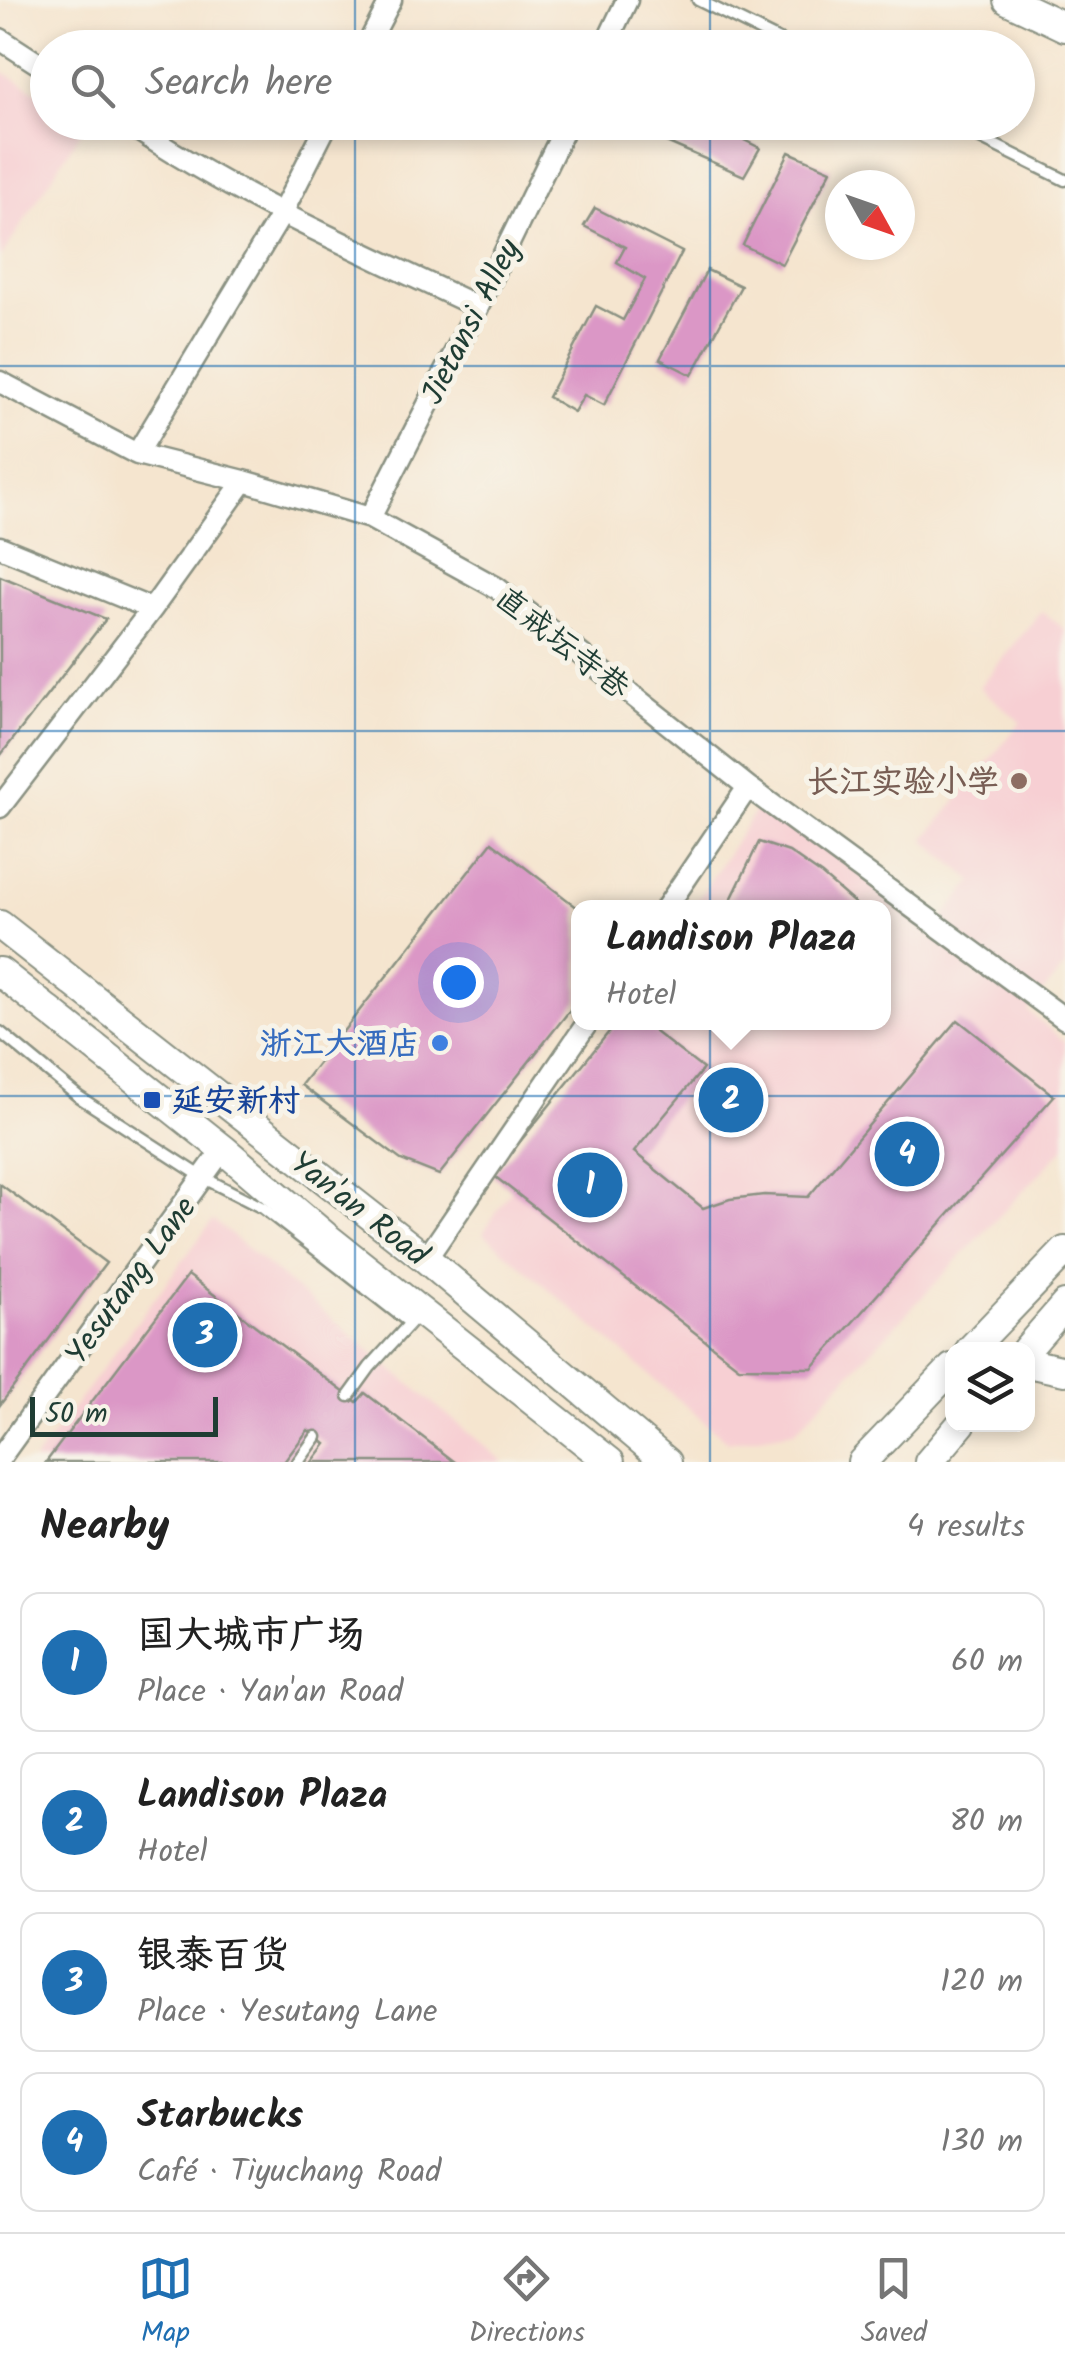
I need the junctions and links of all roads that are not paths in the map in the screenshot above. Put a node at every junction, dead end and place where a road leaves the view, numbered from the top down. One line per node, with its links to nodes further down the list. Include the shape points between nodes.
1 (390, 0): 6 (street)
2 (627, 0): 7 (street)
3 (698, 0): 8 (lane)
4 (1008, 0): 5 (main road)
5 (1065, 27)
6 (375, 30)
7 (613, 30)
8 (759, 30)
9 (0, 38): 10 (street)
10 (30, 58)
11 (152, 140): 16 (street)
12 (319, 140): 16 (street)
13 (559, 140): 17 (street, Jietansi Alley)
14 (984, 140): 15 (lane)
15 (1065, 180)
16 (281, 214): 17 (street); 19 (street)
17 (478, 307): 21 (street, Jietansi Alley)
18 (0, 382): 19 (street, 直戒坛寺巷)
19 (137, 454): 20 (street, 直戒坛寺巷)
20 (244, 481): 21 (street, 直戒坛寺巷); 23 (street)
21 (370, 518): 24 (street, 直戒坛寺巷, via 497,588)
22 (0, 547): 23 (street)
23 (152, 609): 25 (street)
24 (748, 787): 26 (street); 29 (street, 直戒坛寺巷)
25 (0, 807)
26 (671, 900)
27 (0, 925): 35 (main road, Yan'an Road)
28 (0, 972): 32 (main road, Yan'an Road)
29 (1065, 1018)
30 (583, 1030): 35 (street)
31 (0, 1032): 33 (lane, via 79,1098)
32 (223, 1149): 33 (street, Yesutang Lane); 37 (main road, Yan'an Road)
33 (204, 1178): 37 (lane, via 263,1208); 46 (street, Yesutang Lane)
34 (1065, 1251): 38 (main road)
35 (426, 1259): 50 (main road, Yan'an Road)
36 (1065, 1306): 39 (main road)
37 (415, 1317): 43 (lane); 48 (main road); 49 (main road, Yan'an Road)
38 (978, 1342)
39 (1033, 1342)
40 (1035, 1364): 41 (main road)
41 (1065, 1370)
42 (945, 1375): 51 (main road)
43 (349, 1396)
44 (954, 1432): 52 (main road)
45 (316, 1437): 47 (lane)
46 (0, 1458)
47 (298, 1462)
48 (580, 1462)
49 (610, 1462)
50 (667, 1462)
51 (862, 1462)
52 (929, 1462)

